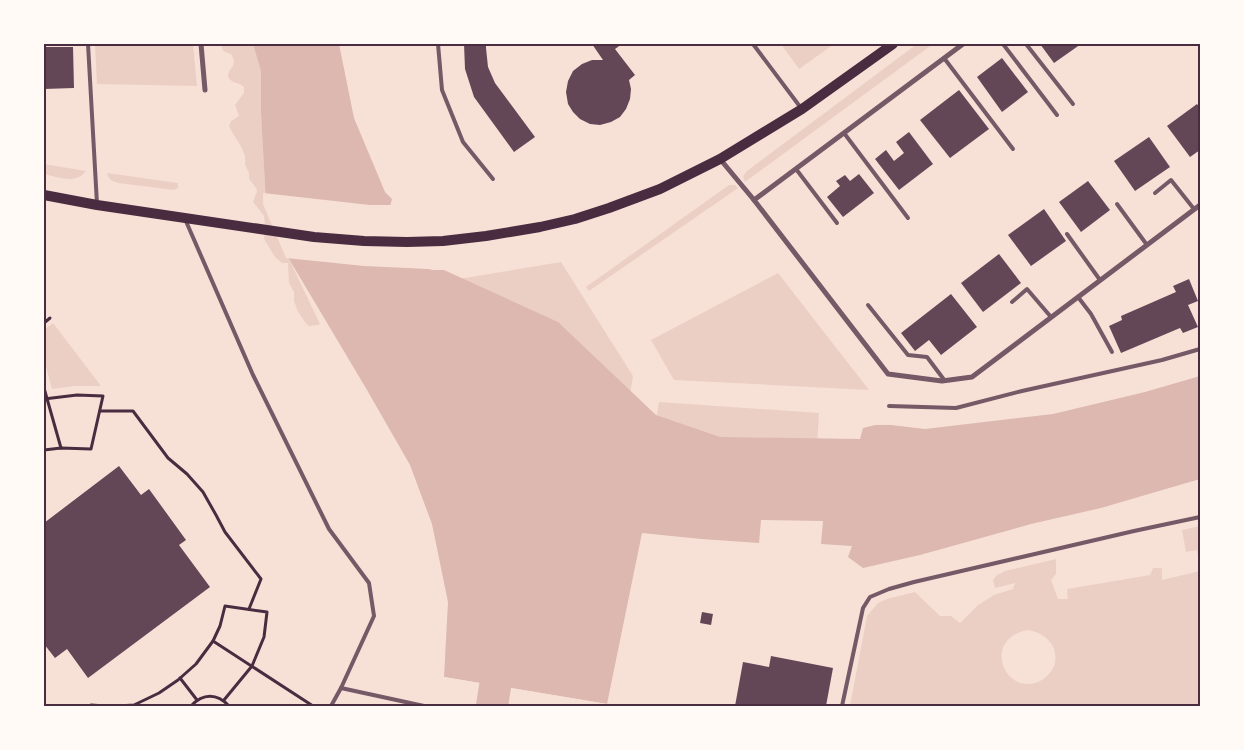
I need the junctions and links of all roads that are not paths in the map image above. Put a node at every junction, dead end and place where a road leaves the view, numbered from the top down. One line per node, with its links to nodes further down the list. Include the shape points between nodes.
1 (88, 44): 23 (lane)
2 (201, 44): 10 (street)
3 (438, 44): 18 (lane, via 442,90 463,142)
4 (753, 44): 12 (lane)
5 (893, 44): 12 (main road)
6 (963, 44): 9 (street)
7 (1003, 44): 13 (lane)
8 (1026, 44): 11 (lane)
9 (944, 58): 14 (street); 15 (lane)
10 (205, 90)
11 (1073, 104)
12 (802, 109): 16 (main road)
13 (1057, 115)
14 (844, 133): 17 (street); 27 (lane)
15 (1013, 149)
16 (720, 159): 21 (street); 26 (main road, via 660,190 558,223 442,241 314,237)
17 (796, 169): 21 (street); 28 (lane)
18 (493, 179)
19 (1155, 193): 25 (lane, via 1171,180)
20 (44, 196): 23 (main road)
21 (754, 200): 38 (street, via 888,374)
22 (1117, 204): 30 (lane)
23 (97, 205): 26 (main road)
24 (1200, 205): 25 (street)
25 (1194, 209): 30 (street)
26 (184, 217): 41 (lane, via 253,375 329,529 369,583 374,616)
27 (908, 218)
28 (837, 223)
29 (1067, 234): 31 (lane)
30 (1147, 245): 31 (street)
31 (1100, 280): 32 (street)
32 (1078, 297): 35 (street); 37 (lane)
33 (1012, 302): 35 (lane, via 1026,289)
34 (868, 305): 38 (lane, via 908,355 927,358)
35 (1051, 317): 38 (street, via 972,377)
36 (1200, 349): 39 (lane, via 956,408)
37 (1112, 352)
38 (945, 381)
39 (889, 406)
40 (1200, 517): 44 (lane, via 914,582 870,597 863,608)
41 (341, 688): 42 (lane); 43 (lane)
42 (331, 706)
43 (424, 706)
44 (842, 706)

